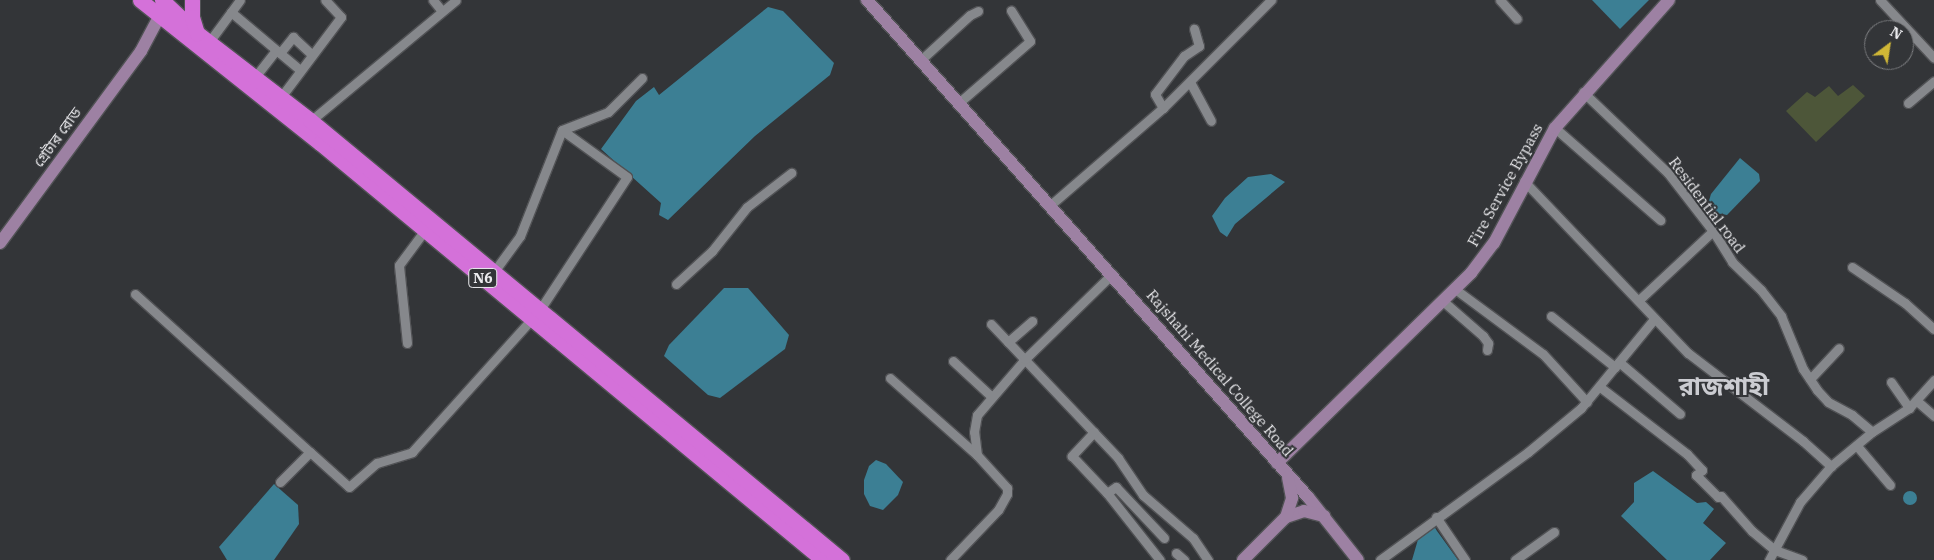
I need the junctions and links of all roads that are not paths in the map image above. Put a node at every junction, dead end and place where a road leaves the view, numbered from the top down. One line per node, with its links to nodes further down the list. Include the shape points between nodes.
1 (140, 0): 14 (highway, N6)
2 (187, 0): 14 (highway, গ্রেটার রোড)
3 (192, 0): 21 (highway, via 192,17)
4 (240, 0): 18 (street)
5 (325, 0): 23 (street, via 341,17)
6 (432, 0): 15 (street)
7 (456, 0): 15 (street)
8 (867, 0): 49 (main road, Rajshahi Medical College Road)
9 (874, 0): 24 (main road, Rajshahi Medical College Road)
10 (1271, 0): 30 (street)
11 (1500, 0): 19 (street)
12 (1668, 0): 31 (main road, Fire Service Bypass)
13 (1880, 0): 25 (street)
14 (167, 9): 21 (highway, N6); 37 (highway, N6); 46 (main road, গ্রেটার রোড, via 141,51)
15 (442, 11): 37 (street)
16 (978, 11): 24 (street)
17 (1011, 11): 33 (street, via 1030,40)
18 (231, 12): 21 (street); 22 (street)
19 (1517, 19)
20 (1194, 29): 35 (street, via 1199,46 1184,56 1155,94)
21 (203, 37): 27 (highway, N6)
22 (278, 52): 23 (street, via 293,38); 26 (street); 27 (street)
23 (312, 54): 26 (street)
24 (924, 57): 33 (main road, Rajshahi Medical College Road)
25 (1934, 58)
26 (300, 70): 32 (street)
27 (254, 77): 32 (highway, N6)
28 (642, 78): 39 (street, via 608,112)
29 (1934, 81): 34 (street)
30 (1190, 82): 35 (street); 36 (street)
31 (1583, 92): 38 (main road, Fire Service Bypass); 45 (street, Residential road, via 1668,173)
32 (281, 98): 37 (highway, N6)
33 (962, 100): 42 (main road, Rajshahi Medical College Road)
34 (1908, 103)
35 (1163, 108): 42 (street)
36 (1211, 121)
37 (307, 125): 44 (highway, N6); 48 (highway, N6)
38 (1554, 128): 41 (main road, Fire Service Bypass); 43 (street)
39 (562, 130): 48 (street, via 520,236); 55 (street, via 627,177)
40 (791, 173): 50 (street, via 747,207 712,251)
41 (1524, 181): 51 (main road, Fire Service Bypass, via 1494,243); 53 (street, via 1587,249)
42 (1054, 202): 85 (main road, Rajshahi Medical College Road)
43 (1660, 220)
44 (425, 230): 55 (highway, N6); 62 (street, via 399,265)
45 (1713, 231): 53 (street); 69 (street, Residential road, via 1732,262 1761,290 1781,316)
46 (0, 243)
47 (1852, 267): 60 (street, via 1905,303)
48 (493, 272): 55 (highway, N6)
49 (1112, 274): 65 (street); 85 (main road, Rajshahi Medical College Road)
50 (676, 284)
51 (1455, 289): 54 (main road, Fire Service Bypass); 75 (street, via 1543,354)
52 (135, 294): 82 (street)
53 (1640, 299): 57 (street)
54 (1444, 302): 64 (street, via 1483,336 1488,343); 85 (main road, Fire Service Bypass)
55 (535, 315): 82 (street, via 412,452 377,463 349,487); 96 (highway, N6); 97 (highway, N6)
56 (1551, 316): 67 (street)
57 (1654, 319): 67 (street); 84 (street, via 1688,352)
58 (1032, 321): 61 (street)
59 (991, 324): 61 (street)
60 (1934, 329)
61 (1008, 342): 65 (street)
62 (407, 343)
63 (1839, 348): 69 (street)
64 (1487, 350)
65 (1025, 359): 73 (street); 79 (street)
66 (953, 361): 73 (street)
67 (1617, 365): 72 (street); 77 (street)
68 (890, 378): 83 (street)
69 (1810, 379): 80 (street, Residential road, via 1828,402 1852,415)
70 (1934, 380): 74 (street)
71 (1891, 382): 76 (street)
72 (1600, 387): 75 (street); 94 (street, via 1687,454 1702,470 1696,475 1718,497 1721,496 1752,532)
73 (992, 397): 83 (street, via 977,414 974,432)
74 (1917, 401): 76 (street); 78 (street)
75 (1587, 402): 91 (street, via 1528,452)
76 (1909, 408): 80 (street)
77 (1680, 414)
78 (1934, 416)
79 (1094, 432): 88 (street, via 1072,456); 101 (street, via 1118,458 1143,494 1192,538)
80 (1872, 432): 81 (street)
81 (1857, 446): 84 (street); 87 (street)
82 (310, 452): 86 (street)
83 (977, 455): 98 (street, via 1007,488 1008,494 998,510)
84 (1831, 466): 94 (street, via 1800,502)
85 (1283, 467): 89 (main road); 90 (main road, via 1291,488 1292,503)
86 (280, 482)
87 (1890, 485)
88 (1107, 493): 93 (street, via 1116,487); 99 (street)
89 (1324, 516): 90 (main road, via 1304,511); 103 (main road)
90 (1286, 517): 102 (main road)
91 (1436, 517): 104 (street); 105 (street)
92 (1554, 532): 106 (street)
93 (1164, 538)
94 (1775, 550): 107 (street); 108 (street)
95 (1176, 554): 100 (street)
96 (823, 560)
97 (842, 560)
98 (950, 560)
99 (1160, 560)
100 (1184, 560)
101 (1208, 560)
102 (1243, 560)
103 (1358, 560)
104 (1380, 560)
105 (1465, 560)
106 (1515, 560)
107 (1769, 560)
108 (1802, 560)

